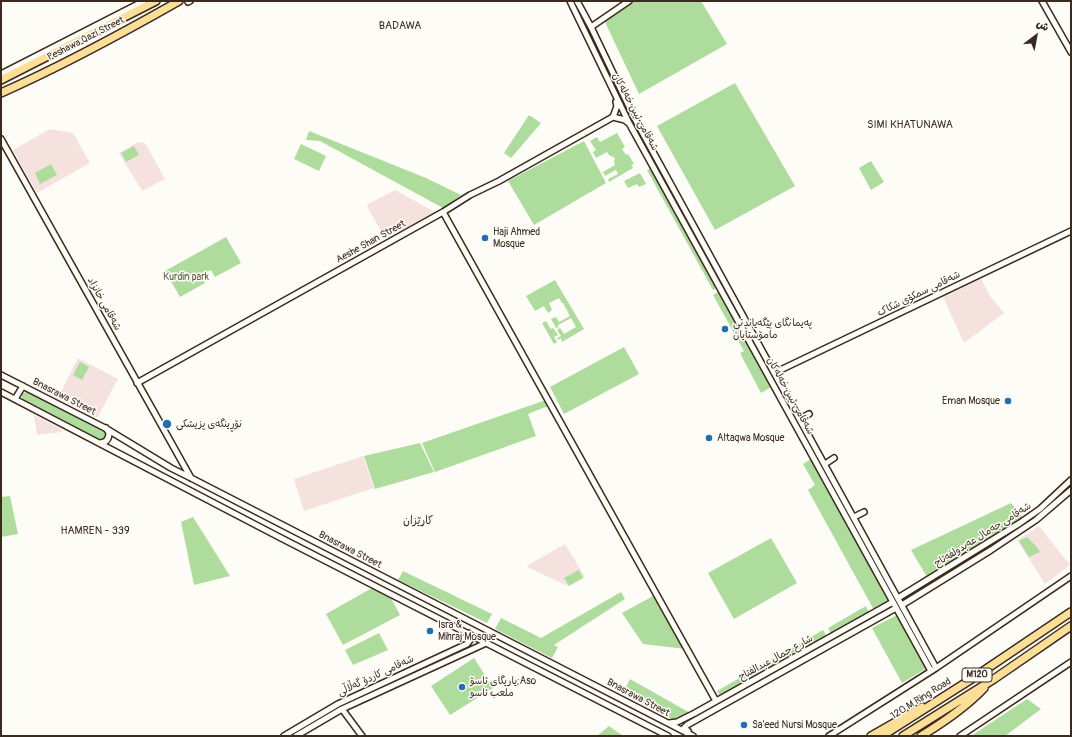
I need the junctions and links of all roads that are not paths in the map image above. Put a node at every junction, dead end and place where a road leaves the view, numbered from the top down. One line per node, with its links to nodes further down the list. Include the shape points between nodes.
1 (156, 1): 7 (highway, Peshawa Qazi Street)
2 (179, 1): 8 (highway, Peshawa Qazi Street)
3 (570, 1): 15 (main road, شەقامی ئیبن خەلەکان)
4 (577, 1): 9 (main road, شەقامی ئیبن خەلەکان)
5 (629, 1): 9 (main road)
6 (1042, 1): 11 (main road)
7 (143, 5): 8 (highway); 10 (highway, Peshawa Qazi Street)
8 (148, 19): 16 (highway, Peshawa Qazi Street)
9 (591, 27): 13 (main road, شەقامی ئیبن خەلەکان)
10 (88, 33): 12 (main road); 14 (highway, Peshawa Qazi Street)
11 (1071, 52)
12 (1, 74)
13 (614, 78): 15 (main road); 20 (main road, شەقامی ئیبن خەلەکان)
14 (1, 80)
15 (607, 80): 17 (main road, شەقامی ئیبن خەلەکان)
16 (2, 93)
17 (615, 96): 18 (main road, via 617,106); 19 (main road, شەقامی ئیبن خەلەکان)
18 (613, 117): 19 (main road); 23 (main road, Aeshe Shan Street)
19 (629, 123): 21 (main road, شەقامی ئیبن خەلەکان)
20 (640, 130): 21 (main road); 25 (main road, شەقامی ئیبن خەلەکان)
21 (635, 133): 26 (main road, شەقامی ئیبن خەلەکان)
22 (1, 139): 31 (main road, شەقامی خانزاد)
23 (443, 212): 31 (main road, Aeshe Shan Street); 67 (main road)
24 (1071, 231): 29 (main road, شەقامی سمکۆی شکاک)
25 (747, 323): 26 (main road); 27 (main road, شەقامی ئیبن خەلەکان)
26 (741, 326): 28 (main road, شەقامی ئیبن خەلەکان)
27 (751, 330): 28 (main road); 29 (main road, شەقامی ئیبن خەلەکان)
28 (745, 333): 44 (main road, شەقامی ئیبن خەلەکان)
29 (774, 373): 36 (main road, شەقامی ئیبن خەلەکان)
30 (1, 375): 32 (main road, Bnasrawa Street)
31 (137, 383): 41 (main road, شەقامی خانزاد)
32 (23, 386): 34 (main road); 37 (main road, Bnasrawa Street)
33 (1, 392): 34 (main road, Bnasrawa Street)
34 (15, 399): 38 (main road, Bnasrawa Street)
35 (809, 414): 36 (main road)
36 (800, 419): 40 (main road, شەقامی ئیبن خەلەکان)
37 (105, 428): 38 (main road, via 109,433 108,439 104,443); 41 (main road, Bnasrawa Street)
38 (98, 443): 51 (main road, Bnasrawa Street)
39 (834, 458): 40 (main road)
40 (825, 464): 43 (main road, شەقامی ئیبن خەلەکان)
41 (190, 478): 49 (main road, Bnasrawa Street)
42 (1071, 480): 50 (main road, شەقامی جەمال عەبدولفەتاح, via 1040,509 1020,523)
43 (836, 485): 44 (main road); 47 (main road, شەقامی ئیبن خەلەکان)
44 (830, 488): 52 (main road, شەقامی ئیبن خەلەکان)
45 (1071, 490): 53 (main road, شەقامی جەمال عەبدولفەتاح, via 1036,520)
46 (864, 512): 47 (main road)
47 (854, 517): 50 (main road, شەقامی ئیبن خەلەکان)
48 (1071, 576): 63 (main road)
49 (409, 591): 51 (main road); 68 (main road, Bnasrawa Street)
50 (898, 598): 53 (main road, شەقامی ئیبن خەلەکان)
51 (404, 600): 57 (main road, Bnasrawa Street)
52 (893, 602): 54 (main road, شەقامی ئیبن خەلەکان); 61 (main road, شارع جمال عبدالفتاح)
53 (902, 605): 63 (main road, شەقامی ئیبن خەلەکان)
54 (896, 608): 62 (main road, شارع جمال عبدالفتاح); 64 (main road, شەقامی ئیبن خەلەکان)
55 (1071, 612): 59 (highway, 120 M Ring Road / M120)
56 (1071, 626): 65 (highway, M120)
57 (467, 633): 58 (main road, Bnasrawa Street); 66 (main road, شەقامی کاردۆ گەڵاڵی, via 470,640 467,644)
58 (486, 643): 66 (main road, شەقامی کاردۆ گەڵاڵی); 71 (main road, Bnasrawa Street)
59 (1010, 654): 80 (highway, via 943,696); 81 (highway, 120 M Ring Road / M120)
60 (1071, 662): 84 (main road)
61 (784, 663): 62 (main road); 67 (main road, شارع جمال عبدالفتاح)
62 (787, 668): 73 (main road, شارع جمال عبدالفتاح)
63 (936, 668): 64 (main road)
64 (931, 671): 79 (main road)
65 (994, 678): 82 (highway, M120); 83 (highway, via 966,706)
66 (373, 691): 69 (main road, شەقامی کاردۆ گەڵاڵی); 74 (main road, شەقامی کاردۆ گەڵاڵی, via 338,704)
67 (716, 701): 70 (main road, شارع جمال عبدالفتاح)
68 (631, 704): 71 (main road, via 647,716 647,721); 72 (main road, Bnasrawa Street)
69 (342, 709): 75 (main road, شەقامی کاردۆ گەڵاڵی); 76 (main road)
70 (680, 721): 72 (main road, شارع جمال عبدالفتاح); 73 (main road)
71 (640, 722): 77 (main road, Bnasrawa Street)
72 (665, 722): 78 (main road, Bnasrawa Street)
73 (685, 726): 78 (main road, via 685,730)
74 (284, 736)
75 (296, 736)
76 (362, 736)
77 (668, 736)
78 (693, 736)
79 (829, 736)
80 (871, 736)
81 (882, 736)
82 (904, 736)
83 (921, 736)
84 (960, 736)

